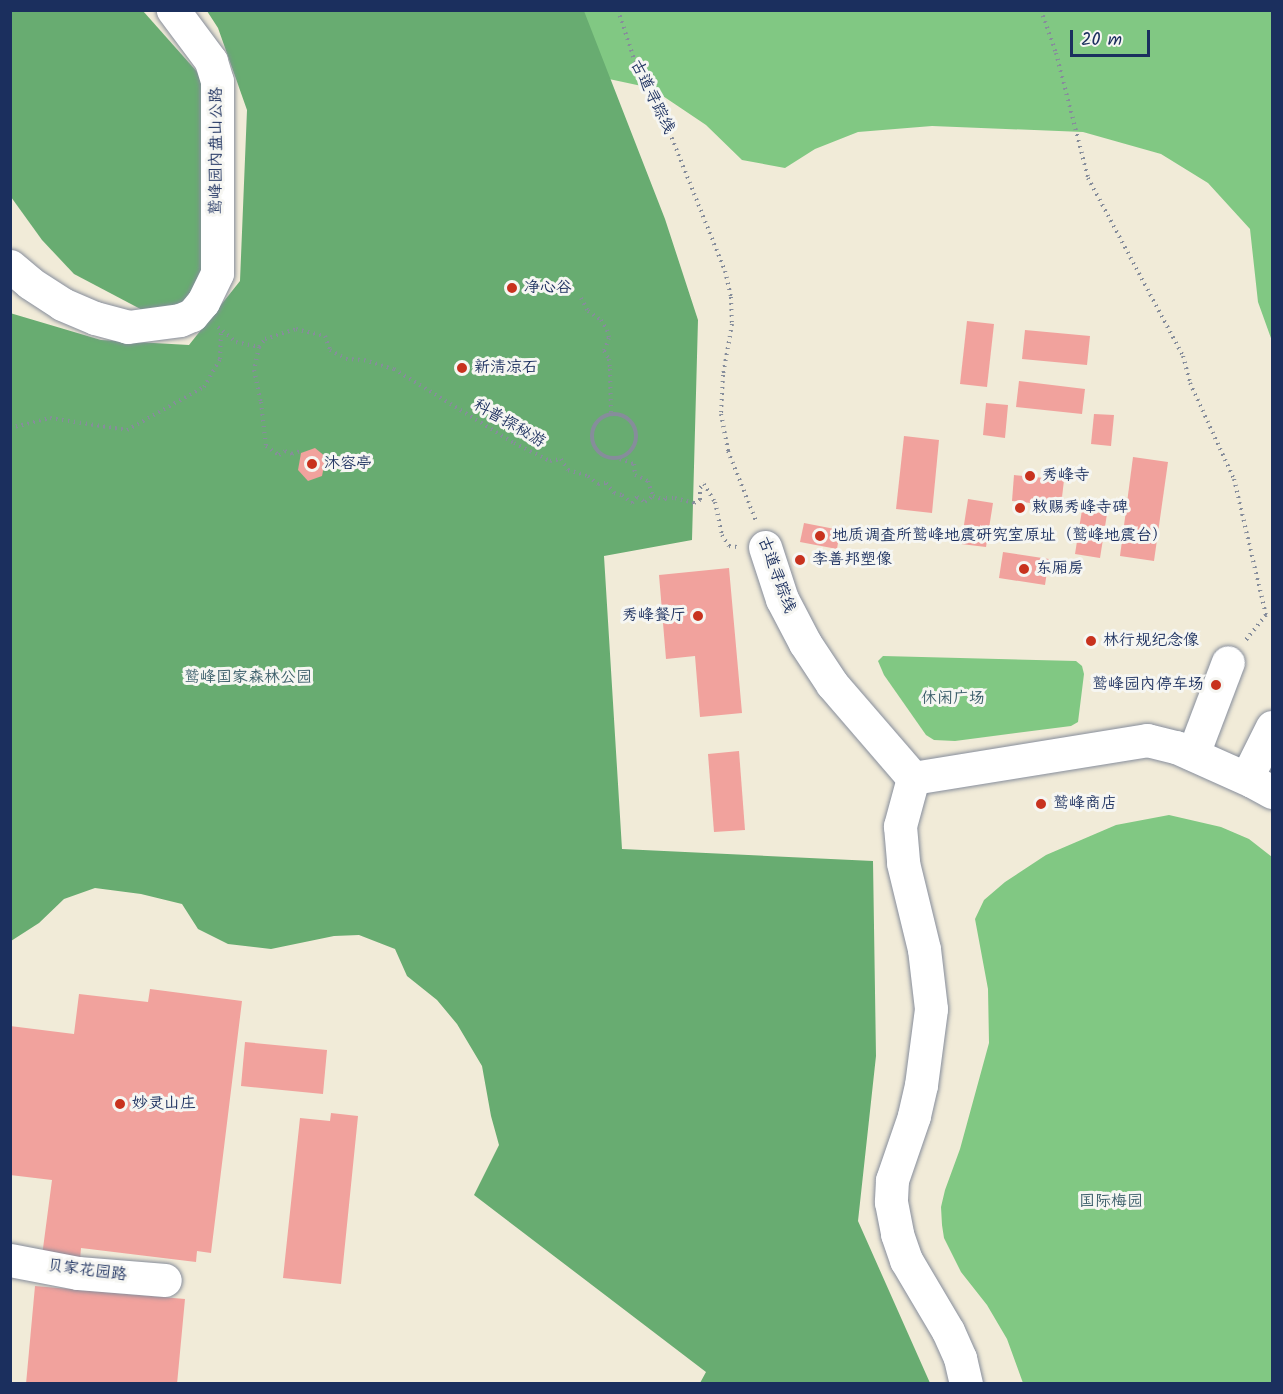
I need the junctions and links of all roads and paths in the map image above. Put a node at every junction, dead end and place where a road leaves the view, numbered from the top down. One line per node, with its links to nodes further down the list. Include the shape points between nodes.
1 (173, 10): 6 (street, 鹫峰园内盘山公路, via 211,61 217,81 217,273)
2 (618, 10): 14 (path, 古道寻踪线, via 637,68 665,121 724,271 731,297 732,324 721,414 733,467)
3 (1041, 10): 15 (path, via 1088,178 1182,356 1190,383 1234,479 1266,615)
4 (10, 266): 6 (street, via 62,304 128,327 180,320 192,315)
5 (581, 298): 9 (path, via 607,330 609,338 604,351 609,358)
6 (203, 302): 7 (path)
7 (221, 332): 8 (path, via 236,342); 10 (path, via 220,359 204,387 127,429 50,418)
8 (259, 347): 11 (path, via 254,370 266,446 279,455); 13 (path, 科普探秘游, via 265,339 296,329 325,336 330,350 346,358 394,369 514,443 550,461 561,459 568,470 588,476 598,484 606,483 626,501 632,503 637,497 645,502)
9 (611, 414): 12 (path, via 628,418 636,432 632,450); 12 (path, via 596,423 592,442 601,455)
10 (10, 428)
11 (300, 451)
12 (619, 459): 13 (path, via 634,465 635,474 648,481)
13 (654, 496): 14 (path, 科普探秘游, via 694,503 700,500 704,484 716,502 722,535 729,546 758,542)
14 (765, 547): 18 (street, 古道寻踪线, via 782,599 805,644 832,684)
15 (1228, 662): 17 (street)
16 (1272, 727): 19 (street, via 1251,766)
17 (1193, 754): 18 (street, via 1147,740); 19 (street)
18 (913, 778): 22 (street, via 900,826 903,863 924,949 931,1009 921,1085 892,1180 891,1202 906,1260 948,1331)
19 (1262, 786)
20 (10, 1260): 21 (street, 贝家花园路, via 78,1273)
21 (165, 1280)
22 (966, 1383)

